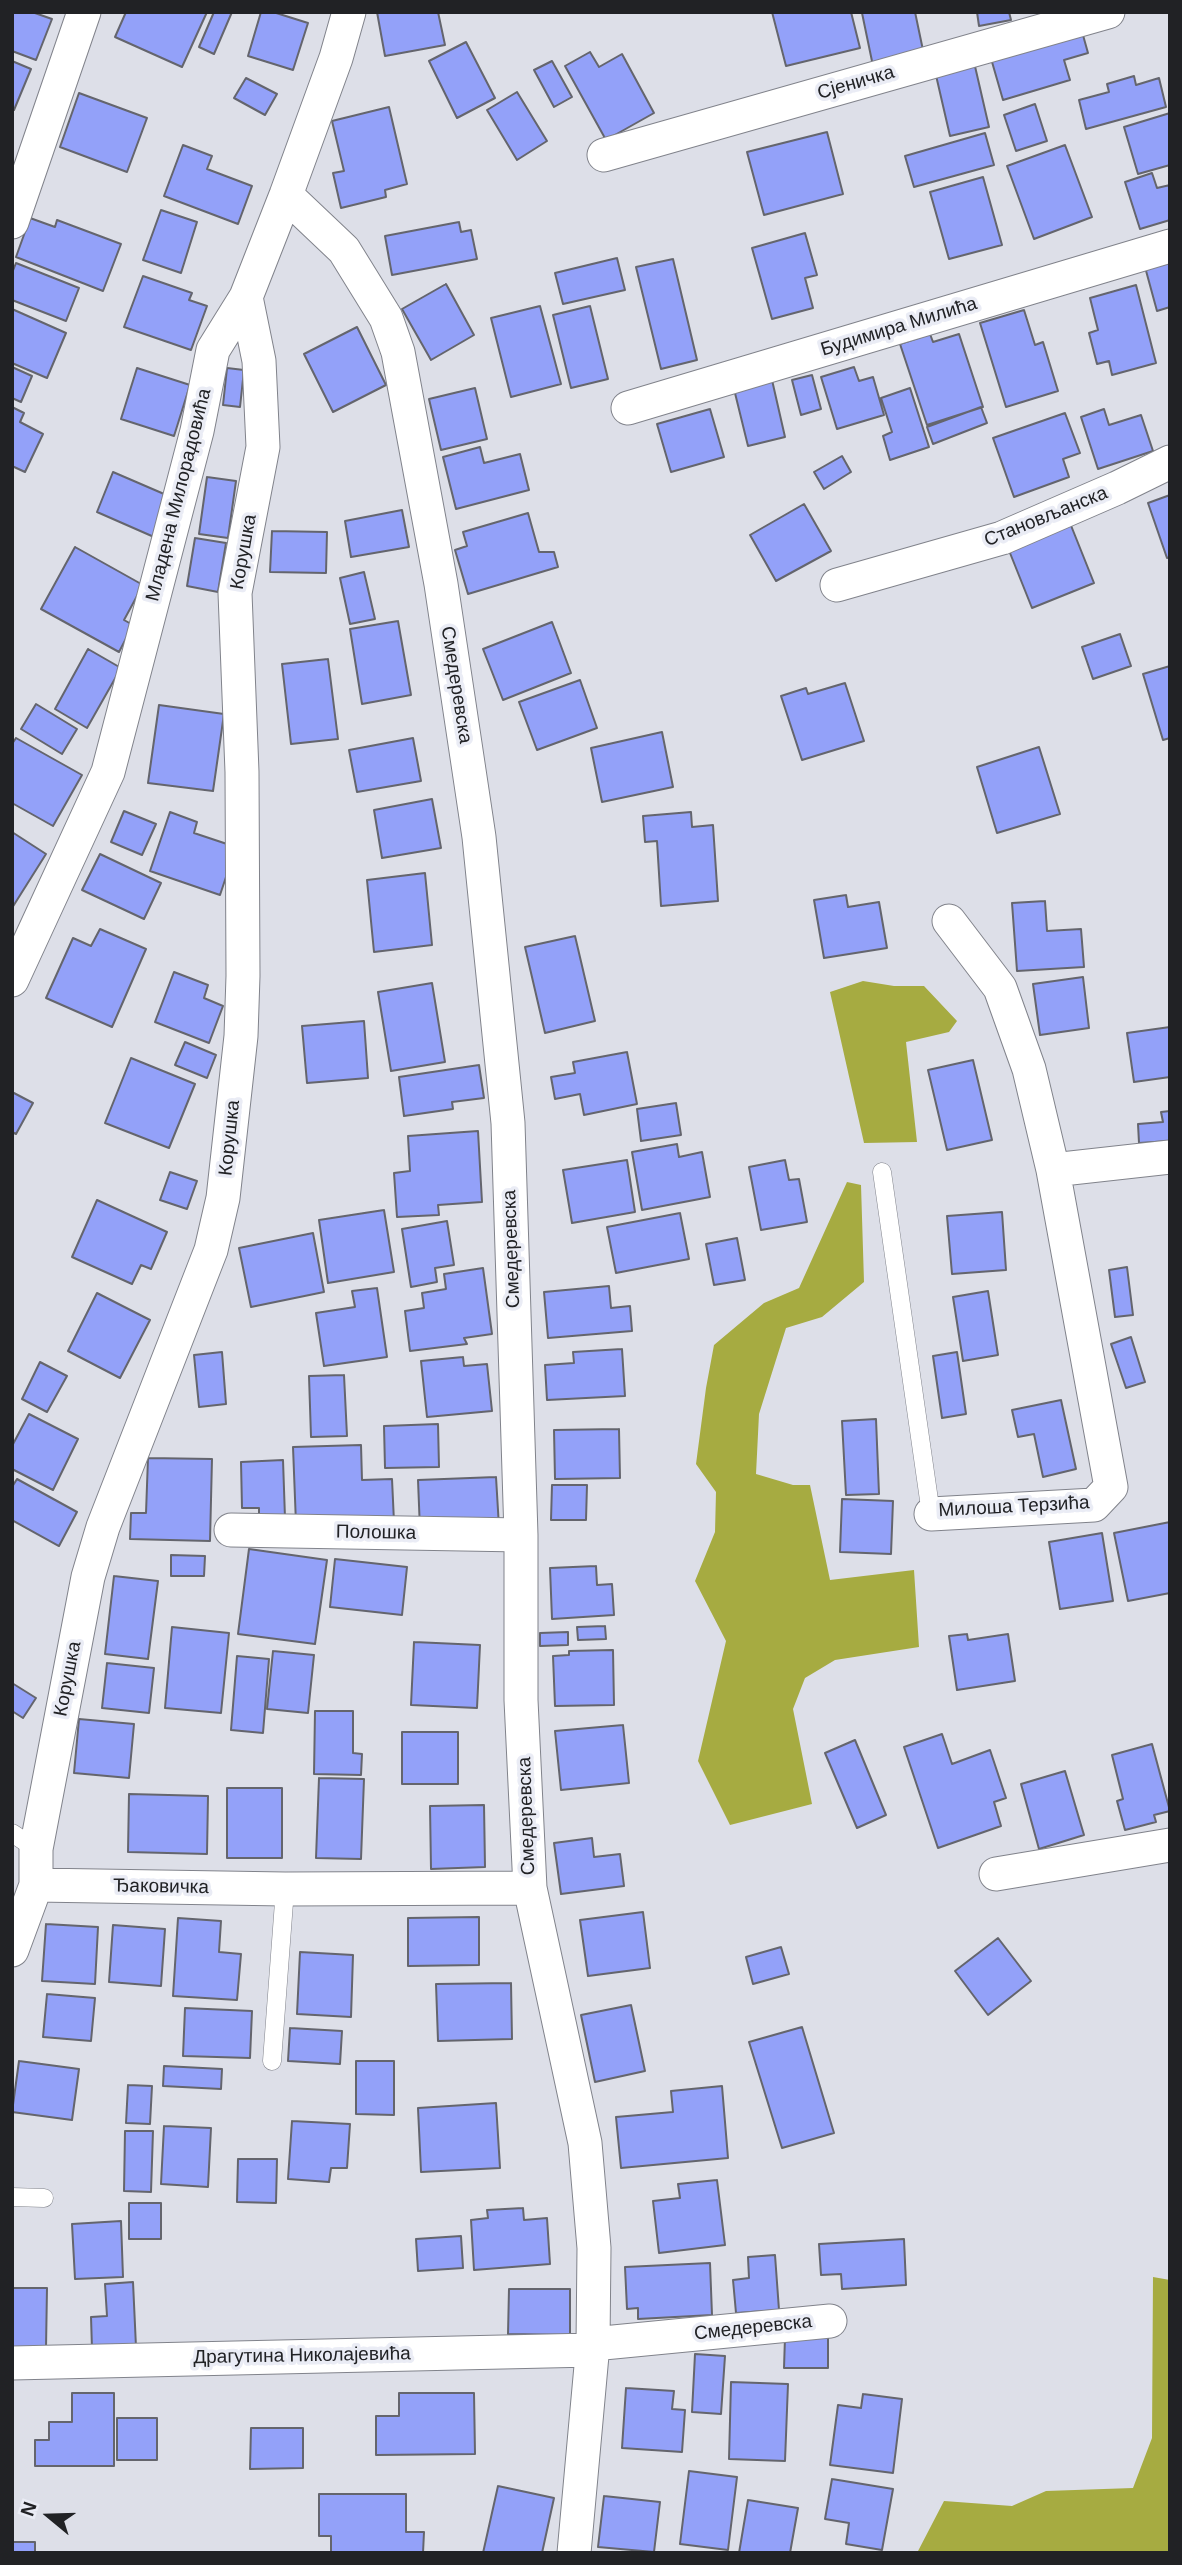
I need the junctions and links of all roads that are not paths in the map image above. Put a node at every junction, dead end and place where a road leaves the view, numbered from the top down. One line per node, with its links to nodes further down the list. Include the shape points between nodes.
1 (84, 12): 6 (street)
2 (349, 12): 5 (street, Младена Милорадовића, via 337,58)
3 (1108, 12): 4 (street, Сјеничка)
4 (604, 155)
5 (286, 195): 8 (street, Младена Милорадовића); 19 (street, Смедеревска, via 344,250 386,318 398,352 441,584 479,837 508,1123)
6 (12, 222)
7 (1170, 246): 9 (street, Будимира Милића)
8 (246, 297): 13 (street, Младена Милорадовића, via 214,350 108,772); 20 (street, Корушка, via 259,361 263,447 235,593 242,772 242,988 223,1198 211,1250 103,1527)
9 (628, 408)
10 (1170, 463): 11 (street, Становљанска, via 1002,538)
11 (837, 584)
12 (948, 921): 15 (street, Милоша Терзића, via 1000,988 1029,1069)
13 (12, 980)
14 (1170, 1157): 15 (street)
15 (1053, 1170): 17 (street, Милоша Терзића, via 1111,1487 1094,1506)
16 (882, 1172): 17 (lane, Милоша Терзића)
17 (931, 1514)
18 (231, 1531): 19 (street, Полошка)
19 (522, 1535): 24 (street, Смедеревска, via 522,1700)
20 (24, 1841): 23 (street, Корушка)
21 (1170, 1845): 22 (street)
22 (996, 1874)
23 (36, 1885): 25 (street, Ђаковичка); 26 (street, Корушка)
24 (530, 1888): 25 (street, Ђаковичка); 31 (street, Смедеревска, via 585,2143 594,2248)
25 (285, 1889): 27 (lane)
26 (12, 1950)
27 (272, 2061)
28 (12, 2197): 29 (lane)
29 (44, 2198)
30 (830, 2321): 31 (street, Смедеревска)
31 (593, 2347): 32 (street, Драгутина Николајевића); 33 (street, Смедеревска)
32 (12, 2362)
33 (573, 2553)

